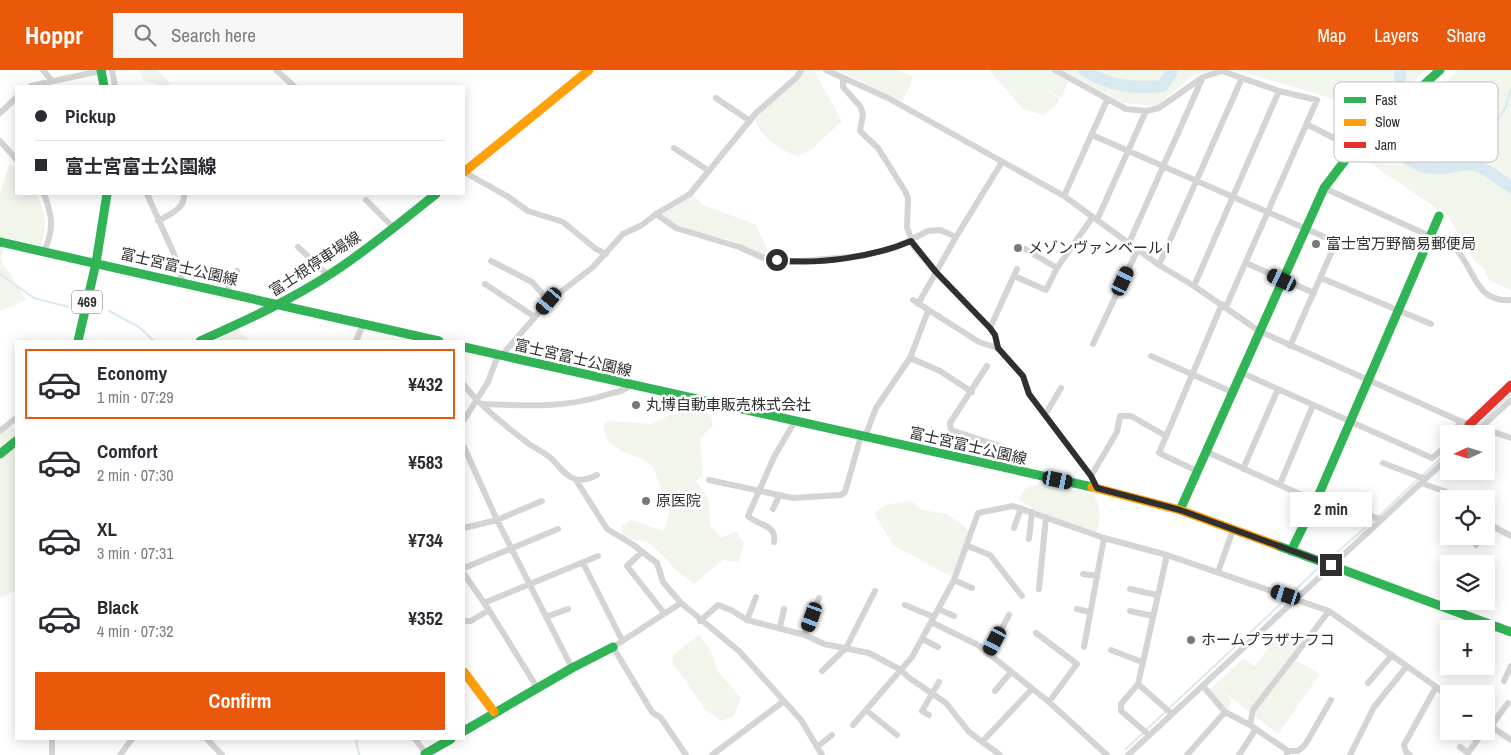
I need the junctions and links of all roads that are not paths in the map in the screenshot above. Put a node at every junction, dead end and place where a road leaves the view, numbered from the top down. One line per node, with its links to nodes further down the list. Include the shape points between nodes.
1 (43, 70): 14 (street)
2 (102, 70): 9 (street); 17 (main road)
3 (112, 70): 18 (street)
4 (276, 70): 19 (street)
5 (590, 70): 37 (main road)
6 (802, 70): 26 (street)
7 (826, 70): 12 (street)
8 (1055, 70): 23 (street)
9 (83, 72): 14 (street)
10 (1437, 73): 15 (main road)
11 (1203, 77): 13 (street, via 1222,71); 24 (street, via 1169,103); 36 (street)
12 (843, 78): 34 (street, via 888,98); 59 (street, via 843,87 863,114 860,132 878,148 908,198 907,227)
13 (1242, 78): 20 (street); 40 (street)
14 (52, 81): 16 (street)
15 (1427, 82)
16 (36, 85)
17 (104, 85)
18 (115, 85)
19 (293, 85)
20 (1279, 91): 27 (street, via 1317,100); 48 (street)
21 (716, 98): 26 (street)
22 (15, 99): 25 (street)
23 (1107, 100): 24 (street, via 1126,110); 28 (street)
24 (1146, 112): 32 (street)
25 (0, 114)
26 (750, 121): 38 (street)
27 (1308, 125): 29 (street); 50 (street)
28 (1092, 134): 32 (street); 47 (street)
29 (1334, 138)
30 (0, 141): 33 (street)
31 (674, 148): 38 (street)
32 (1129, 150): 36 (street); 53 (street)
33 (15, 158)
34 (1002, 162): 47 (street); 58 (street)
35 (1343, 162): 41 (main road)
36 (1164, 166): 40 (street); 61 (street)
37 (465, 171)
38 (709, 171): 51 (street, via 690,194)
39 (465, 173): 66 (street, via 528,211 563,222)
40 (1198, 180): 48 (street); 70 (street)
41 (1324, 188): 56 (main road); 57 (street)
42 (44, 195): 65 (street, via 50,208 52,231)
43 (107, 195): 68 (main road, 469)
44 (147, 195): 54 (street)
45 (184, 195): 54 (street, via 181,206)
46 (435, 195): 55 (main road, 富士根停車場線)
47 (1064, 196): 53 (street)
48 (1234, 197): 50 (street); 81 (street)
49 (366, 200): 55 (street)
50 (1268, 212): 56 (street); 69 (street)
51 (656, 214): 59 (street, via 676,228 739,247 766,259 789,262 861,256); 66 (street, via 623,234)
52 (1439, 216): 57 (main road)
53 (1095, 219): 61 (street); 71 (street)
54 (158, 220): 79 (street)
55 (392, 227): 75 (main road, 富士根停車場線)
56 (1305, 228): 77 (street, via 1336,242); 78 (main road)
57 (1431, 235): 84 (street, via 1462,255 1485,294 1499,300); 88 (main road)
58 (956, 237): 59 (street, via 934,230); 74 (street)
59 (911, 241): 74 (street)
60 (0, 242): 65 (main road, 富士宮富士公園線)
61 (1129, 243): 64 (street)
62 (298, 247): 75 (street)
63 (1025, 249): 71 (street)
64 (1138, 250): 70 (street); 99 (street)
65 (44, 252): 68 (main road, 富士宮富士公園線)
66 (606, 254): 85 (street)
67 (491, 261): 85 (street, via 532,282)
68 (96, 262): 79 (main road, 富士宮富士公園線); 95 (main road, 469)
69 (1246, 263): 78 (street); 87 (street)
70 (1159, 266): 81 (street)
71 (1057, 268): 76 (street, via 1046,290)
72 (1017, 269): 76 (street)
73 (237, 271): 82 (street)
74 (936, 272): 89 (street, via 915,302); 93 (street)
75 (328, 275): 86 (main road, 富士根停車場線)
76 (1014, 276): 93 (street)
77 (1321, 278): 83 (street); 88 (street)
78 (1282, 280): 83 (street); 94 (main road)
79 (183, 283): 82 (main road, 富士宮富士公園線)
80 (485, 284): 90 (street)
81 (1194, 286): 87 (street)
82 (226, 292): 86 (main road, 富士宮富士公園線)
83 (1314, 293): 100 (street)
84 (1511, 300)
85 (549, 301): 90 (street)
86 (280, 304): 91 (main road, 富士宮富士公園線); 96 (main road, 富士根停車場線)
87 (1224, 306): 94 (street); 108 (street)
88 (1398, 310): 92 (street); 109 (main road)
89 (928, 311): 102 (street, via 979,342); 105 (street)
90 (535, 317): 103 (street)
91 (363, 324): 97 (street); 98 (main road, 富士宮富士公園線)
92 (1431, 324)
93 (990, 328): 102 (street)
94 (1259, 331): 100 (street); 107 (main road)
95 (78, 340)
96 (202, 340)
97 (356, 340)
98 (435, 340)
99 (1093, 344)
100 (1290, 346): 109 (street)
101 (465, 347): 103 (main road, 富士宮富士公園線)
102 (998, 348): 121 (street, via 1023,376 1029,394)
103 (500, 355): 110 (main road, 富士宮富士公園線); 118 (street)
104 (1152, 356): 108 (street)
105 (910, 358): 115 (street, via 940,371); 132 (street, via 876,408)
106 (987, 366): 115 (street)
107 (1240, 372): 114 (street); 116 (main road)
108 (1193, 374): 116 (street); 133 (street)
109 (1368, 380): 124 (main road); 126 (street)
110 (630, 385): 119 (street, via 602,397 570,405); 125 (main road, 富士宮富士公園線)
111 (1511, 385): 127 (main road)
112 (465, 386): 118 (street)
113 (1061, 388): 121 (street)
114 (1278, 389): 120 (street); 143 (street)
115 (972, 392): 142 (street, via 950,423 951,430 1003,447)
116 (1232, 392): 137 (main road)
117 (1511, 400): 129 (street)
118 (476, 401): 119 (street); 122 (street)
119 (483, 404): 147 (street, via 506,427)
120 (1313, 405): 124 (street); 150 (street)
121 (1045, 415): 146 (street)
122 (465, 418)
123 (15, 419): 130 (street)
124 (1351, 420): 138 (street, via 1432,458); 155 (main road)
125 (794, 421): 132 (main road, 富士宮富士公園線); 153 (street)
126 (1460, 421): 127 (street); 128 (street)
127 (1469, 424)
128 (1458, 425)
129 (1483, 425)
130 (0, 431)
131 (1495, 434): 134 (street)
132 (863, 436): 142 (main road, 富士宮富士公園線); 154 (street, via 841,495)
133 (1166, 436): 144 (street, via 1159,453); 146 (street, via 1131,416 1120,416 1117,432)
134 (1511, 438)
135 (15, 442): 139 (main road)
136 (465, 449): 162 (street)
137 (1205, 451): 143 (street); 144 (main road)
138 (1440, 451)
139 (0, 454)
140 (1383, 463): 149 (street, via 1417,475)
141 (1440, 465): 149 (street)
142 (1001, 468): 151 (main road, 富士宮富士公園線)
143 (1243, 469): 150 (street)
144 (1197, 471): 159 (main road)
145 (597, 476): 147 (street)
146 (1091, 476): 151 (street)
147 (576, 480): 176 (street, via 607,529)
148 (709, 480): 153 (street)
149 (1423, 481): 152 (street); 163 (street)
150 (1280, 484): 155 (street)
151 (1097, 488): 159 (main road, 富士宮富士公園線)
152 (1444, 490)
153 (759, 491): 154 (street); 172 (street, via 748,516 771,528)
154 (779, 496): 158 (street)
155 (1317, 497): 163 (street); 175 (main road)
156 (542, 501): 162 (street)
157 (1021, 508): 160 (street); 165 (street); 173 (street, via 1013,506 978,513)
158 (773, 509)
159 (1180, 510): 168 (main road, 富士宮富士公園線)
160 (1032, 512): 161 (street); 171 (street)
161 (1046, 517): 170 (street); 189 (street)
162 (497, 520): 164 (street); 174 (street)
163 (1381, 520): 180 (street)
164 (465, 528)
165 (1014, 528)
166 (1495, 528): 169 (street)
167 (558, 529): 174 (street)
168 (1233, 530): 175 (main road, 富士宮富士公園線); 182 (street)
169 (1511, 536)
170 (1104, 538): 177 (street); 185 (street)
171 (1029, 539)
172 (774, 542)
173 (968, 546): 186 (street); 193 (street, via 990,555)
174 (512, 549): 181 (street); 187 (street)
175 (1291, 551): 180 (main road, 富士宮富士公園線)
176 (642, 552): 198 (street, via 657,563 664,582); 207 (street, via 627,566)
177 (1166, 555): 182 (street); 192 (street)
178 (598, 556): 179 (street)
179 (583, 563): 187 (street); 222 (street)
180 (1331, 565): 196 (street); 218 (main road, 富士宮富士公園線)
181 (465, 568)
182 (1218, 572): 196 (street)
183 (1083, 574): 185 (street)
184 (465, 575): 197 (street)
185 (1097, 576): 208 (street)
186 (954, 580): 188 (street); 202 (street)
187 (529, 584): 197 (street); 212 (street)
188 (972, 588)
189 (1039, 589)
190 (1130, 589): 192 (street)
191 (875, 591): 226 (street)
192 (1157, 595): 211 (street)
193 (1022, 596)
194 (756, 597): 213 (street)
195 (819, 598): 220 (street)
196 (1298, 600): 206 (street); 242 (street)
197 (484, 603): 204 (street)
198 (681, 603): 207 (street); 216 (street)
199 (905, 606): 214 (street)
200 (568, 609): 212 (street)
201 (784, 609): 217 (street)
202 (938, 609): 210 (street); 214 (street)
203 (1077, 609): 208 (street)
204 (489, 610): 215 (street); 245 (street)
205 (1130, 611): 211 (street)
206 (1329, 611): 229 (street); 260 (street, via 1252,710)
207 (664, 612): 222 (street)
208 (1090, 612): 225 (street)
209 (1009, 614): 228 (street)
210 (954, 616)
211 (1153, 616): 230 (street)
212 (546, 617): 233 (street)
213 (748, 620): 216 (street, via 718,605); 217 (street)
214 (933, 620): 221 (street); 228 (street)
215 (465, 621)
216 (700, 621): 250 (street, via 739,651)
217 (780, 627): 220 (street)
218 (1511, 632)
219 (1036, 633): 251 (street, via 1076,664)
220 (805, 635): 226 (street, via 824,644)
221 (922, 639): 224 (street); 234 (street)
222 (622, 640): 223 (street)
223 (613, 647): 233 (main road); 282 (street, via 652,712 661,718)
224 (938, 647)
225 (1084, 647)
226 (846, 648): 234 (street, via 869,653); 235 (street)
227 (1111, 650): 230 (street)
228 (988, 654): 236 (street)
229 (1392, 655): 231 (street); 240 (street)
230 (1142, 662): 241 (street)
231 (1407, 666): 243 (street); 290 (street, via 1374,707)
232 (1511, 666): 238 (street)
233 (572, 668): 245 (main road)
234 (901, 670): 248 (street); 253 (street)
235 (822, 671)
236 (1012, 672): 244 (street); 247 (street)
237 (465, 673): 254 (main road)
238 (1504, 681)
239 (939, 682): 248 (street)
240 (1368, 683)
241 (1138, 684): 255 (street); 263 (street, via 1121,704 1121,711)
242 (1203, 686): 255 (street); 256 (street)
243 (1436, 687): 246 (street); 291 (street, via 1404,745)
244 (1032, 689): 251 (street); 273 (street)
245 (538, 690): 254 (main road)
246 (1440, 690)
247 (995, 691)
248 (933, 692): 257 (street, via 922,711); 273 (street)
249 (1331, 700): 277 (street, via 1305,745 1298,751)
250 (784, 702): 274 (street, via 801,720); 276 (street)
251 (1049, 702): 286 (street)
252 (1508, 703): 258 (street)
253 (867, 711): 259 (street); 265 (street)
254 (494, 712): 262 (main road)
255 (1170, 712): 263 (street)
256 (1225, 712): 260 (street); 288 (street)
257 (929, 715)
258 (1495, 717)
259 (853, 725)
260 (1253, 727): 277 (street); 289 (street)
261 (1495, 728): 266 (street)
262 (465, 730)
263 (1146, 732): 287 (street)
264 (832, 735): 274 (street)
265 (897, 735)
266 (1510, 736)
267 (52, 740): 279 (street)
268 (131, 740): 280 (street)
269 (208, 740): 281 (street)
270 (416, 740): 278 (street)
271 (448, 740): 278 (main road)
272 (1477, 740): 275 (street, via 1468,752)
273 (982, 742): 285 (street)
274 (817, 747): 284 (street)
275 (1460, 747)
276 (719, 753): 283 (street)
277 (1287, 753)
278 (426, 754)
279 (52, 755)
280 (120, 755)
281 (222, 755)
282 (686, 755)
283 (712, 755)
284 (822, 755)
285 (1000, 755)
286 (1107, 755)
287 (1128, 755)
288 (1187, 755)
289 (1239, 755)
290 (1350, 755)
291 (1410, 755)

